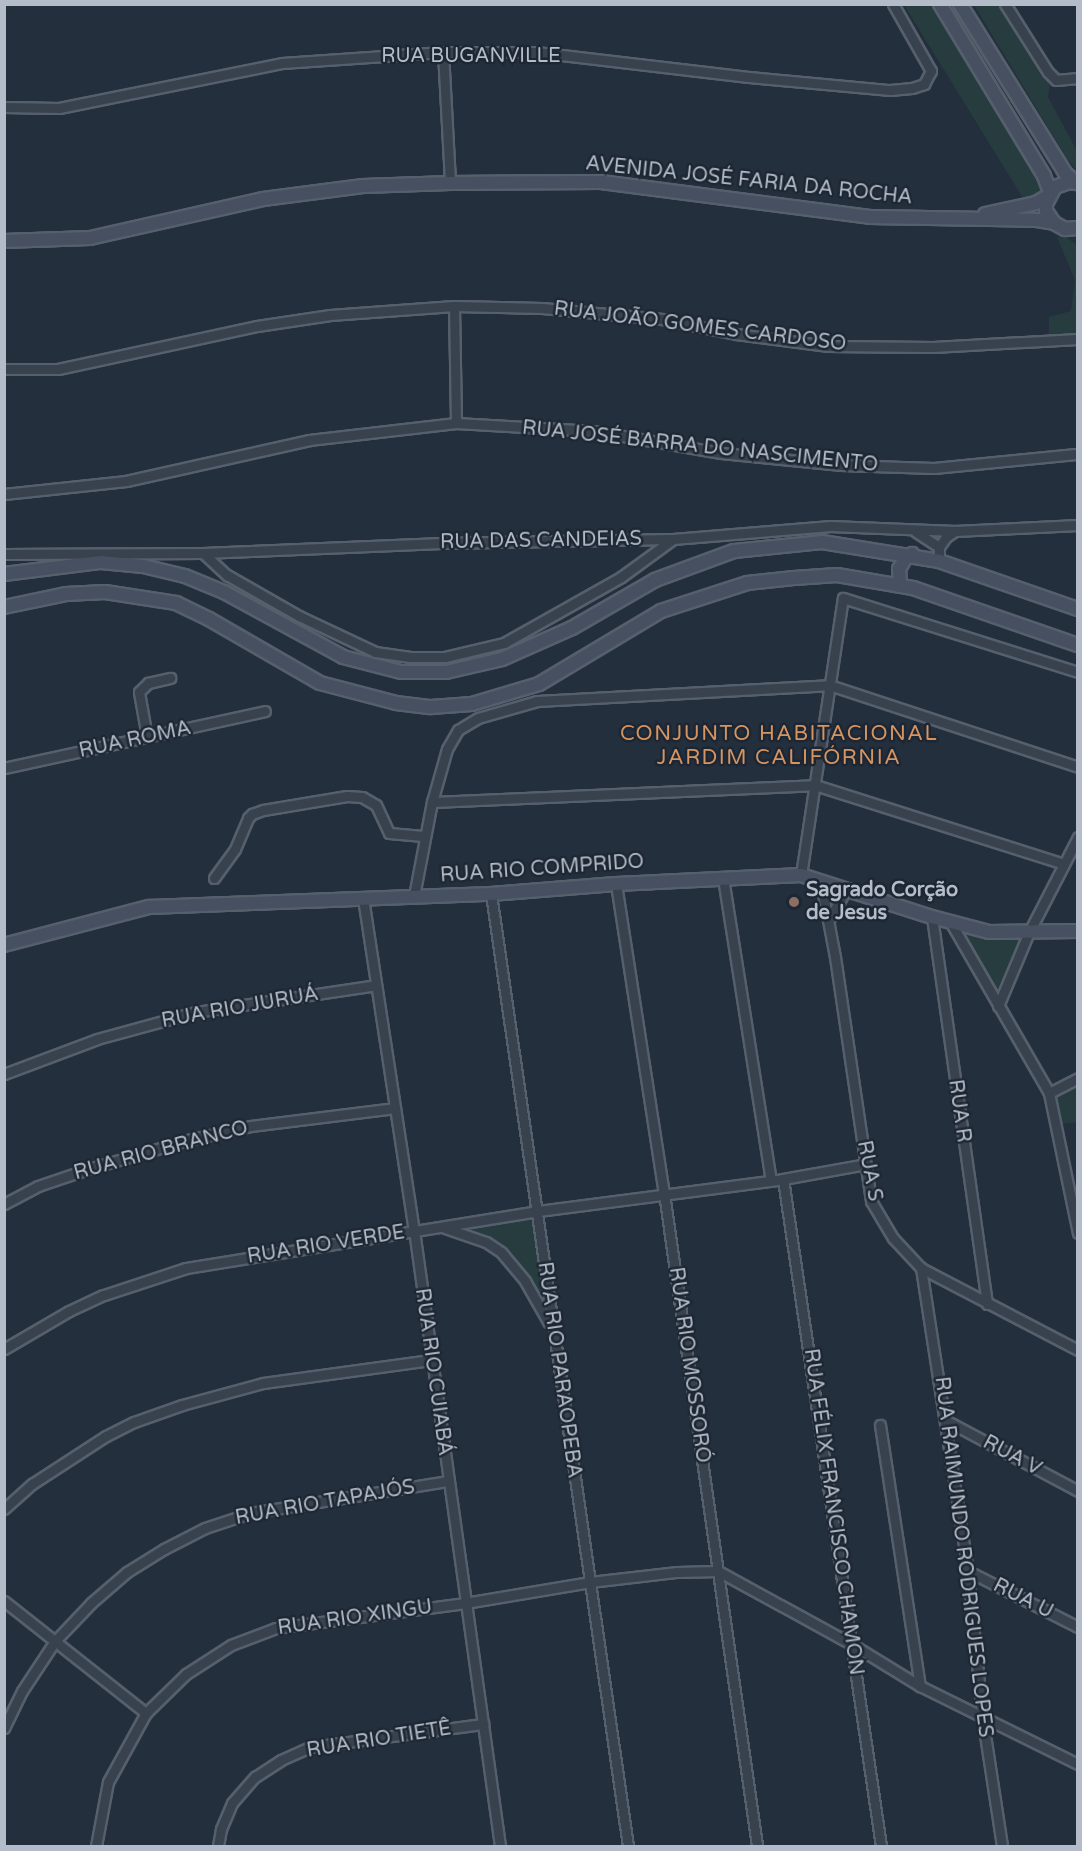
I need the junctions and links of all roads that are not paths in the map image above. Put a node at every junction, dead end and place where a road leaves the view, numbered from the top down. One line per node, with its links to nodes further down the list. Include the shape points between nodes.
1 (893, 4): 5 (street, RUA BUGANVILLE, via 931,71 924,84 912,88 890,90 749,77 536,52)
2 (940, 4): 10 (street, via 1044,176)
3 (960, 4): 9 (street, via 1065,173)
4 (1005, 4): 6 (street, via 1047,72 1056,80)
5 (443, 52): 7 (street, RUA BUGANVILLE, via 282,63 59,108); 8 (street)
6 (1077, 78)
7 (4, 107)
8 (450, 183): 11 (street, AVENIDA JOSÉ FARIA DA ROCHA, via 601,182 870,217); 14 (street, AVENIDA JOSÉ FARIA DA ROCHA, via 363,186 263,199 90,238)
9 (1077, 183): 10 (street, AVENIDA JOSÉ FARIA DA ROCHA, via 1062,183)
10 (1049, 194): 11 (street, AVENIDA JOSÉ FARIA DA ROCHA, via 1029,206); 12 (street, via 1046,211)
11 (955, 219): 12 (street, AVENIDA JOSÉ FARIA DA ROCHA, via 1046,221)
12 (1065, 227): 13 (street)
13 (1077, 237)
14 (4, 241)
15 (454, 306): 16 (street, RUA JOÃO GOMES CARDOSO, via 542,308 662,319 828,346 933,347); 17 (street, RUA JOÃO GOMES CARDOSO, via 330,315 257,326 58,369); 18 (street)
16 (1077, 339)
17 (4, 369)
18 (456, 423): 19 (street, RUA JOSÉ BARRA DO NASCIMENTO, via 594,431 722,453 841,465 934,468); 20 (street, RUA JOSÉ BARRA DO NASCIMENTO, via 309,440 126,482)
19 (1077, 454)
20 (4, 495)
21 (1077, 525): 23 (street, RUA DAS CANDEIAS)
22 (915, 531): 23 (street, RUA DAS CANDEIAS); 24 (street, RUA DAS CANDEIAS, via 830,526); 25 (street)
23 (955, 531): 25 (street)
24 (673, 539): 26 (street, RUA DAS CANDEIAS); 26 (street, via 621,577 504,643 445,657 375,652 227,574)
25 (939, 547): 29 (street)
26 (203, 553): 27 (street, RUA DAS CANDEIAS)
27 (4, 554)
28 (912, 554): 29 (street); 30 (street, via 822,542 734,551 655,580 572,628 502,659 446,672 401,672 342,657 224,592 185,576 143,566 100,562); 31 (street, via 899,569)
29 (939, 561): 33 (street)
30 (4, 574)
31 (900, 586): 32 (street, via 837,575 747,583 661,611 539,684 472,704 431,707 396,703 320,683 176,603 105,592 66,594); 34 (street)
32 (4, 607)
33 (1077, 609)
34 (1077, 645)
35 (1077, 672): 37 (street, via 843,598)
36 (170, 678): 39 (street, via 148,683 139,692)
37 (829, 685): 40 (street); 42 (street); 43 (street, via 537,701 478,718 458,730 447,749)
38 (265, 711): 39 (street, RUA ROMA)
39 (147, 737): 41 (street, RUA ROMA)
40 (1077, 767)
41 (4, 768)
42 (815, 785): 43 (street); 46 (street); 47 (street)
43 (432, 802): 44 (street)
44 (423, 836): 48 (street, via 389,833 375,805 362,797 263,810 248,818 235,849); 54 (street)
45 (1077, 837): 46 (street)
46 (1064, 864): 60 (street)
47 (801, 875): 49 (street, RUA RIO COMPRIDO); 50 (street, RUA RIO COMPRIDO)
48 (214, 878)
49 (723, 878): 51 (street, RUA RIO COMPRIDO); 70 (street)
50 (821, 883): 52 (street, RUA RIO COMPRIDO); 57 (street, RUA S)
51 (616, 884): 53 (street, RUA RIO COMPRIDO); 71 (street, RUA RIO MOSSORÓ)
52 (845, 891): 56 (street, RUA RIO COMPRIDO); 57 (street)
53 (491, 894): 54 (street, RUA RIO COMPRIDO); 73 (street, RUA RIO PARAOPEBA)
54 (414, 896): 55 (street, RUA RIO COMPRIDO)
55 (363, 898): 61 (street, RUA RIO COMPRIDO, via 149,907); 62 (street, RUA RIO CUIABÁ)
56 (932, 917): 58 (street, RUA RIO COMPRIDO); 78 (street, RUA R)
57 (829, 920): 68 (street, RUA S)
58 (951, 923): 60 (street, RUA RIO COMPRIDO, via 989,932); 63 (street)
59 (1077, 931): 60 (street, RUA RIO COMPRIDO)
60 (1029, 932): 63 (street)
61 (4, 945)
62 (376, 985): 64 (street, RUA RIO JURUÁ, via 196,1012 97,1039); 67 (street, RUA RIO CUIABÁ)
63 (998, 1006): 66 (street)
64 (4, 1074)
65 (1077, 1078): 66 (street)
66 (1049, 1093): 76 (street)
67 (395, 1108): 72 (street, RUA RIO BRANCO, via 251,1126 188,1140 78,1172 38,1186); 75 (street, RUA RIO CUIABÁ)
68 (866, 1164): 69 (street, RUA RIO VERDE); 77 (street, RUA S, via 872,1201 893,1238)
69 (783, 1179): 70 (street, RUA RIO VERDE); 95 (street, RUA FÉLIX FRANCISCO CHAMON)
70 (771, 1180): 71 (street, RUA RIO VERDE)
71 (664, 1193): 73 (street, RUA RIO VERDE); 89 (street, RUA RIO MOSSORÓ)
72 (4, 1204)
73 (538, 1211): 74 (street, RUA RIO VERDE); 79 (street, RUA RIO PARAOPEBA)
74 (442, 1227): 75 (street, RUA RIO VERDE); 79 (street, via 486,1242 501,1252 525,1281)
75 (414, 1230): 80 (street, RUA RIO VERDE, via 196,1266 146,1280 69,1311); 82 (street, RUA RIO CUIABÁ)
76 (1077, 1233)
77 (921, 1269): 78 (street, RUA S); 83 (street, RUA RAIMUNDO RODRIGUES LOPES)
78 (987, 1304): 81 (street, RUA S)
79 (552, 1329): 90 (street, RUA RIO PARAOPEBA)
80 (4, 1349)
81 (1077, 1350)
82 (432, 1360): 85 (street, RUA RIO CUIABÁ); 87 (street, via 263,1383 182,1405 106,1436 32,1484)
83 (947, 1421): 86 (street, RUA V); 88 (street, RUA RAIMUNDO RODRIGUES LOPES)
84 (880, 1425): 96 (street)
85 (448, 1481): 92 (street, RUA RIO CUIABÁ); 94 (street, RUA RIO TAPAJÓS, via 261,1510 205,1528 127,1572)
86 (1077, 1491)
87 (4, 1509)
88 (968, 1570): 93 (street, RUA U); 98 (street, RUA RAIMUNDO RODRIGUES LOPES)
89 (718, 1571): 90 (street, RUA RIO XINGU); 95 (street); 106 (street, RUA RIO MOSSORÓ)
90 (590, 1582): 92 (street, RUA RIO XINGU); 105 (street, RUA RIO PARAOPEBA)
91 (4, 1601): 94 (street)
92 (465, 1603): 97 (street, RUA RIO XINGU, via 276,1628 231,1645 186,1674); 99 (street, RUA RIO CUIABÁ)
93 (1077, 1627)
94 (55, 1641): 97 (street); 100 (street, RUA RIO TAPAJÓS, via 22,1691)
95 (853, 1645): 96 (street); 107 (street, RUA FÉLIX FRANCISCO CHAMON)
96 (920, 1686): 98 (street)
97 (146, 1713): 102 (street, RUA RIO XINGU, via 108,1782)
98 (982, 1715): 101 (street); 108 (street, RUA RAIMUNDO RODRIGUES LOPES)
99 (483, 1724): 103 (street, RUA RIO TIETÊ, via 310,1748 281,1760 255,1777 232,1803); 104 (street, RUA RIO CUIABÁ)
100 (4, 1728)
101 (1077, 1764)
102 (96, 1846)
103 (218, 1846)
104 (499, 1846)
105 (628, 1846)
106 (757, 1846)
107 (881, 1846)
108 (1002, 1846)

